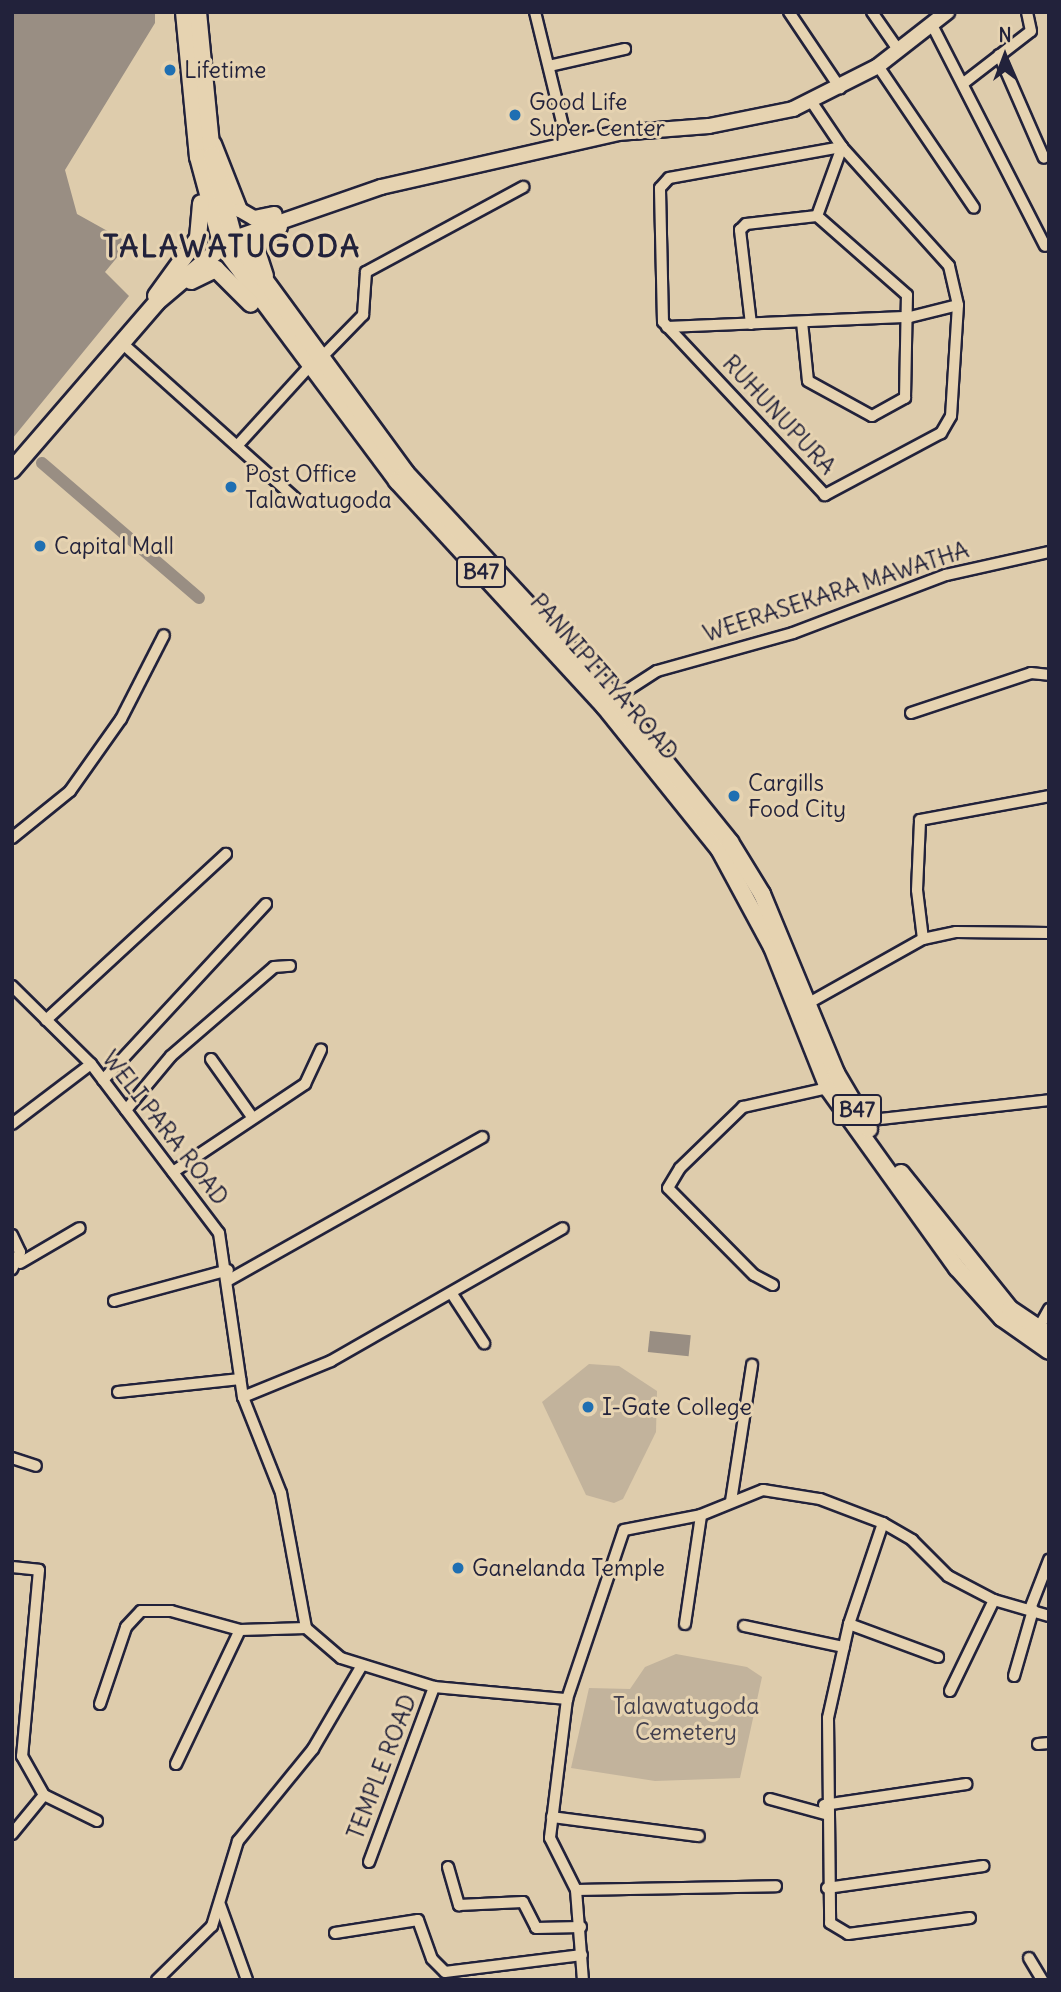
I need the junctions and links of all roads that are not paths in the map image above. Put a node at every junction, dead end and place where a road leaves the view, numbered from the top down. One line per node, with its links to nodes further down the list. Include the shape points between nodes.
1 (184, 12): 21 (main road, PANNIPITIYA ROAD / B47)
2 (198, 12): 17 (main road, PANNIPITIYA ROAD / B47)
3 (535, 12): 12 (street)
4 (789, 12): 15 (street)
5 (872, 12): 10 (street)
6 (947, 12): 8 (main road)
7 (1027, 12): 11 (street, via 1031,31)
8 (932, 25): 10 (main road); 14 (street)
9 (625, 48): 12 (street)
10 (899, 51): 13 (main road)
11 (999, 55): 14 (street); 20 (street)
12 (549, 66): 18 (street)
13 (878, 66): 15 (main road); 24 (street)
14 (965, 82): 27 (street)
15 (840, 88): 16 (main road)
16 (811, 101): 18 (main road, via 709,126 618,133); 19 (street, RUHUNUPURA)
17 (210, 133): 23 (main road, via 246,216); 26 (main road, PANNIPITIYA ROAD / B47)
18 (568, 146): 23 (main road)
19 (842, 147): 25 (street); 29 (street, RUHUNUPURA, via 949,266); 34 (street, via 662,181)
20 (1044, 158)
21 (200, 169): 26 (main road, PANNIPITIYA ROAD / B47); 30 (main road, via 200,234)
22 (523, 187): 37 (street, via 366,272 363,315)
23 (311, 208): 26 (main road); 28 (main road, via 256,245)
24 (974, 208)
25 (817, 216): 31 (street, RUHUNUPURA, via 907,295); 33 (street, RUHUNUPURA, via 746,224 740,230)
26 (228, 242): 28 (main road, PANNIPITIYA ROAD / B47); 30 (main road); 35 (main road, PANNIPITIYA ROAD / B47)
27 (1045, 246)
28 (277, 302): 37 (main road, PANNIPITIYA ROAD / B47)
29 (958, 305): 31 (street, RUHUNUPURA); 34 (street, RUHUNUPURA, via 951,416 941,433 825,495)
30 (144, 316): 35 (main road, via 198,274 216,269); 36 (main road)
31 (909, 317): 32 (street, RUHUNUPURA); 32 (street, RUHUNUPURA, via 905,398 872,416 808,381)
32 (802, 322): 33 (street, RUHUNUPURA)
33 (751, 324): 34 (street, RUHUNUPURA)
34 (667, 327)
35 (282, 330): 37 (main road, PANNIPITIYA ROAD / B47)
36 (122, 343): 38 (street); 39 (main road)
37 (314, 363): 38 (street); 44 (main road, PANNIPITIYA ROAD / B47, via 397,481)
38 (237, 446): 40 (street)
39 (12, 470)
40 (297, 500)
41 (1049, 552): 44 (street, WEERASEKARA MAWATHA, via 946,575 793,633 657,671)
42 (164, 635): 47 (street, via 121,719 70,791)
43 (1049, 675): 45 (street, via 1031,673)
44 (609, 702): 54 (main road, PANNIPITIYA ROAD / B47, via 756,883); 60 (main road, PANNIPITIYA ROAD / B47, via 719,849 747,894)
45 (911, 713)
46 (1049, 796): 51 (street, via 920,820 917,890)
47 (12, 838)
48 (226, 854): 55 (street)
49 (266, 904): 59 (street)
50 (1049, 933): 51 (street, via 956,932)
51 (923, 939): 54 (street)
52 (290, 966): 62 (street, via 274,967 171,1056)
53 (12, 986): 55 (street, WELI PARA ROAD)
54 (807, 1004): 64 (main road, PANNIPITIYA ROAD / B47)
55 (46, 1020): 58 (street, WELI PARA ROAD)
56 (321, 1050): 63 (street, via 305,1084)
57 (211, 1059): 63 (street)
58 (91, 1064): 59 (street, WELI PARA ROAD); 65 (street)
59 (103, 1080): 62 (street, WELI PARA ROAD)
60 (828, 1088): 73 (street, via 743,1107 680,1168 668,1188 754,1275); 79 (main road, PANNIPITIYA ROAD / B47, via 957,1268 1002,1318)
61 (1049, 1100): 64 (street)
62 (126, 1110): 67 (street, WELI PARA ROAD)
63 (252, 1118): 67 (street)
64 (863, 1121): 77 (main road, PANNIPITIYA ROAD / B47, via 966,1261)
65 (12, 1124)
66 (483, 1137): 72 (street)
67 (173, 1172): 72 (street, WELI PARA ROAD, via 219,1233)
68 (80, 1228): 71 (street)
69 (563, 1228): 74 (street)
70 (12, 1235): 71 (street)
71 (16, 1266)
72 (228, 1275): 75 (street); 81 (street, WELI PARA ROAD)
73 (773, 1285)
74 (452, 1294): 78 (street); 83 (street, via 331,1361)
75 (114, 1301)
76 (1049, 1309): 77 (street)
77 (1043, 1332)
78 (484, 1343)
79 (1049, 1351)
80 (752, 1365): 86 (street)
81 (240, 1379): 82 (street); 83 (street, WELI PARA ROAD)
82 (118, 1392)
83 (243, 1398): 97 (street, WELI PARA ROAD, via 281,1493)
84 (12, 1458): 85 (street)
85 (36, 1466)
86 (731, 1501): 87 (street); 88 (street, via 781,1489)
87 (701, 1515): 94 (street); 105 (street, via 624,1530)
88 (883, 1523): 91 (street, via 912,1540 948,1576); 95 (street)
89 (1049, 1560): 92 (street)
90 (12, 1567): 109 (street, via 39,1570 22,1744)
91 (993, 1600): 92 (street); 104 (street)
92 (1032, 1609): 93 (street); 102 (street)
93 (1049, 1616)
94 (685, 1624)
95 (849, 1624): 99 (street); 100 (street)
96 (744, 1626): 99 (street)
97 (306, 1628): 98 (street); 101 (street, via 341,1658)
98 (240, 1630): 106 (street, via 171,1611 141,1611 126,1627); 107 (street)
99 (844, 1647): 111 (street, via 828,1718)
100 (938, 1657)
101 (362, 1664): 103 (street); 122 (street, via 313,1749 238,1841)
102 (1014, 1676)
103 (435, 1688): 105 (street); 116 (street, TEMPLE ROAD)
104 (950, 1691)
105 (567, 1699): 112 (street)
106 (100, 1703)
107 (176, 1764)
108 (966, 1784): 111 (street)
109 (44, 1795): 113 (street); 114 (street)
110 (770, 1799): 111 (street)
111 (825, 1810): 120 (street)
112 (552, 1817): 115 (street); 121 (street, via 550,1838)
113 (97, 1821)
114 (12, 1834)
115 (699, 1836)
116 (369, 1862)
117 (983, 1866): 120 (street)
118 (448, 1867): 124 (street, via 459,1905 523,1902 536,1928)
119 (776, 1886): 121 (street)
120 (827, 1888): 123 (street, via 830,1923 848,1934)
121 (576, 1890): 124 (street)
122 (219, 1905): 128 (street, via 212,1926); 129 (street)
123 (970, 1918)
124 (581, 1927): 126 (street)
125 (335, 1933): 126 (street, via 418,1920 432,1959 445,1972)
126 (582, 1955): 130 (street)
127 (1029, 1958): 131 (street)
128 (157, 1980)
129 (247, 1980)
130 (583, 1980)
131 (1041, 1980)

